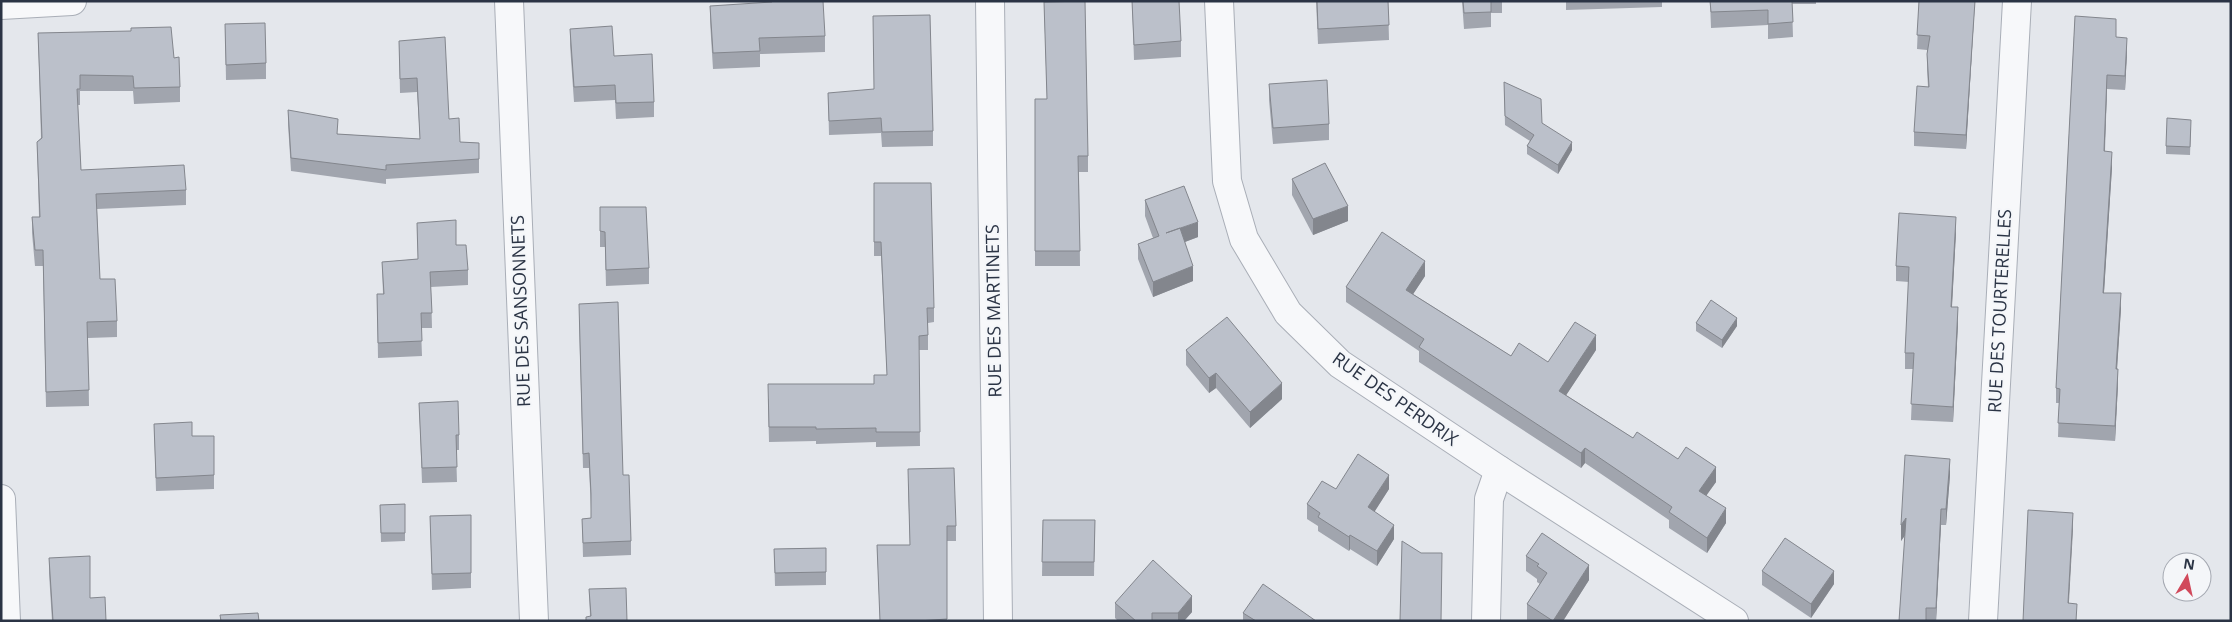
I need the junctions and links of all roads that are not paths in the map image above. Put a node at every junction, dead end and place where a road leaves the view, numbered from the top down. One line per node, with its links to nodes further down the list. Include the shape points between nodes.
1 (72, 1): 6 (street)
2 (509, 1): 10 (street, RUE DES SANSONNETS)
3 (990, 1): 11 (street, RUE DES MARTINETS)
4 (1219, 1): 7 (street, RUE DES PERDRIX, via 1227,181 1249,248 1288,313 1340,364)
5 (2018, 1): 14 (street, RUE DES TOURTERELLES)
6 (1, 5)
7 (1498, 470): 12 (street, via 1489,499); 13 (street, RUE DES PERDRIX)
8 (1, 499): 9 (street)
9 (6, 621)
10 (534, 621)
11 (998, 621)
12 (1486, 621)
13 (1734, 621)
14 (1983, 621)

